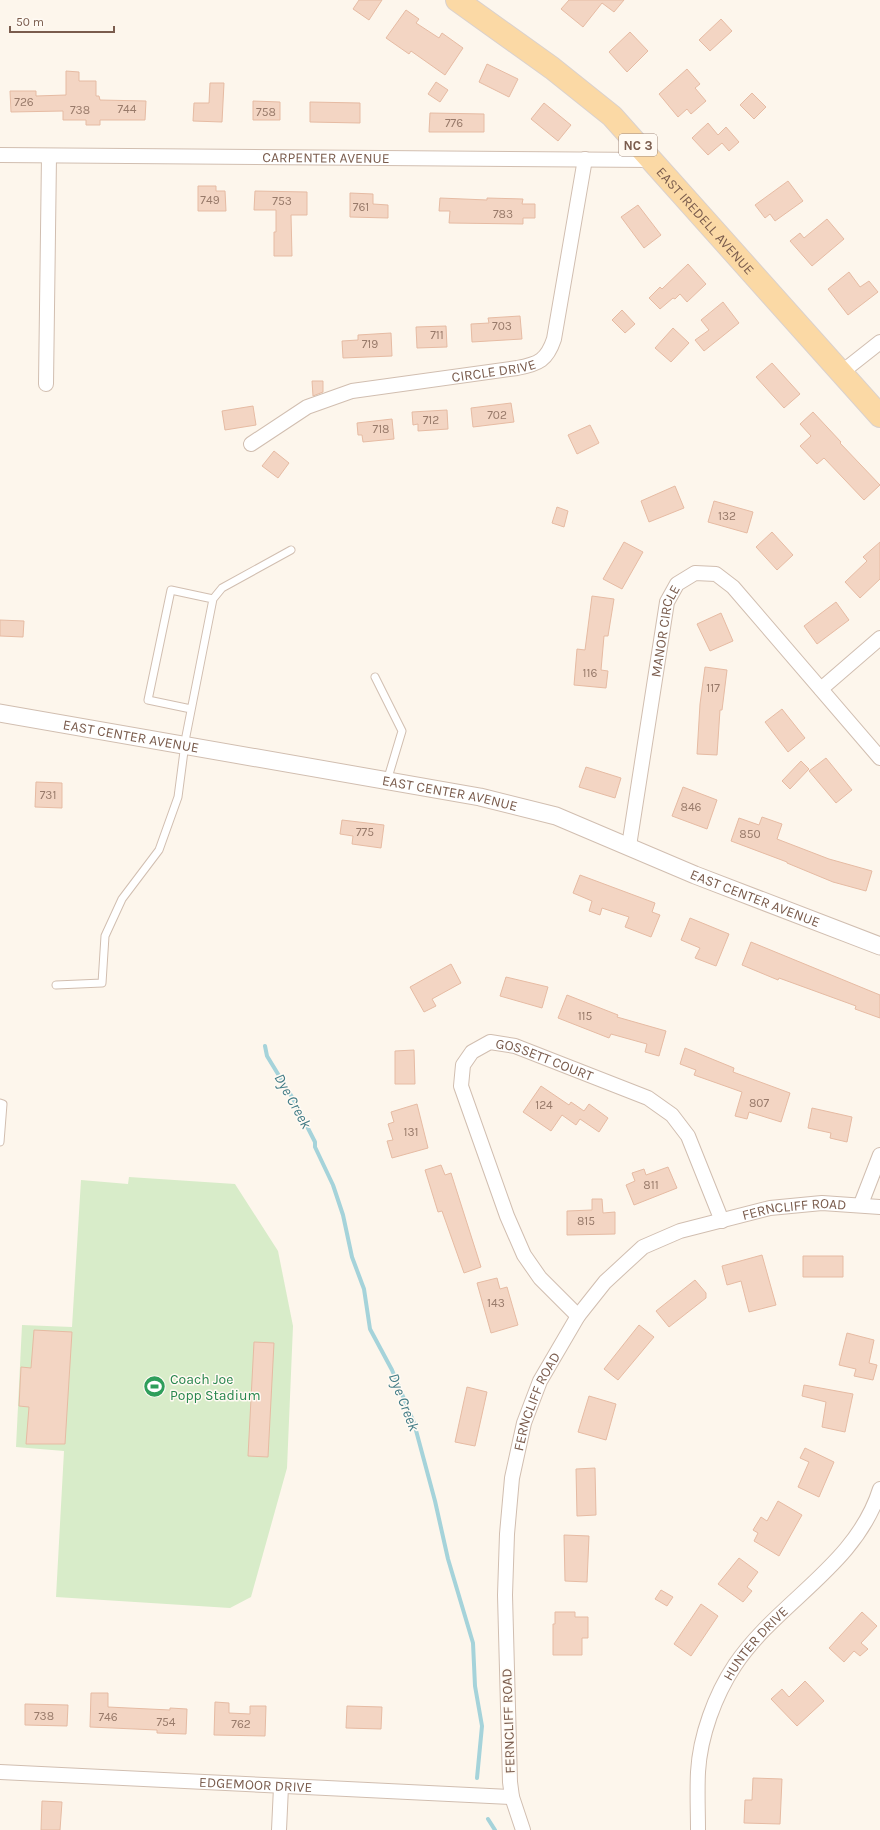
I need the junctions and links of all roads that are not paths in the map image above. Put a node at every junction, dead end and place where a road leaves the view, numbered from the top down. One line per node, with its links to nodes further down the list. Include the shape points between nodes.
1 (457, 0): 5 (main road, EAST IREDELL AVENUE / NC 3, via 552,68 612,116)
2 (0, 155): 3 (street, CARPENTER AVENUE)
3 (49, 156): 4 (street, CARPENTER AVENUE); 8 (street)
4 (585, 159): 5 (street, CARPENTER AVENUE); 10 (street, CIRCLE DRIVE, via 554,339 550,351 542,360 517,368 352,391 307,407)
5 (652, 160): 7 (main road, EAST IREDELL AVENUE / NC 3)
6 (880, 342): 7 (street)
7 (842, 372): 9 (main road, EAST IREDELL AVENUE / NC 3)
8 (46, 384)
9 (880, 416)
10 (251, 444)
11 (291, 550): 12 (lane, via 222,588)
12 (212, 599): 16 (lane); 16 (lane, via 171,590 148,700)
13 (880, 638): 15 (street)
14 (375, 677): 20 (lane, via 402,731)
15 (821, 690): 19 (street, MANOR CIRCLE); 21 (street, MANOR CIRCLE, via 733,586 716,574 695,573 677,584 667,602)
16 (191, 709): 18 (lane)
17 (0, 713): 18 (street, EAST CENTER AVENUE)
18 (186, 746): 20 (street, EAST CENTER AVENUE); 23 (lane, via 178,797 159,850 122,899 105,936 102,983)
19 (880, 758)
20 (387, 781): 21 (street, EAST CENTER AVENUE, via 480,797 556,816)
21 (629, 846): 22 (street, EAST CENTER AVENUE, via 695,875)
22 (879, 942)
23 (56, 985)
24 (0, 1103): 25 (lane, via 3,1104)
25 (0, 1142)
26 (880, 1155): 27 (street)
27 (861, 1204): 28 (street, FERNCLIFF ROAD); 29 (street, FERNCLIFF ROAD, via 822,1203 777,1208)
28 (880, 1207)
29 (722, 1220): 30 (street, FERNCLIFF ROAD, via 680,1231 643,1247 605,1282); 30 (street, GOSSETT COURT, via 688,1136 672,1115 648,1098 515,1046 490,1042 472,1052 463,1065 461,1086 507,1216 524,1255 540,1278)
30 (578, 1316): 34 (street, FERNCLIFF ROAD, via 540,1381 524,1423 512,1478 505,1595)
31 (880, 1488): 37 (street, HUNTER DRIVE, via 860,1531 836,1562 759,1636 735,1664 718,1696 708,1723 698,1772)
32 (0, 1772): 33 (street, EDGEMOOR DRIVE)
33 (282, 1787): 34 (street, EDGEMOOR DRIVE); 35 (street)
34 (512, 1797): 36 (street, FERNCLIFF ROAD)
35 (279, 1830)
36 (523, 1830)
37 (698, 1830)

